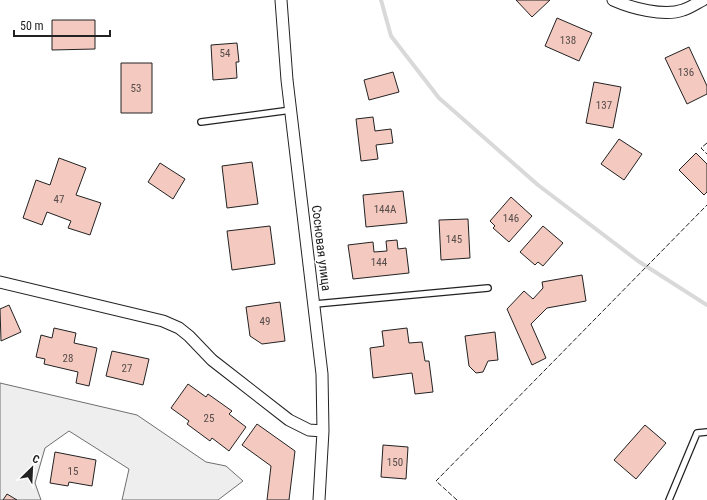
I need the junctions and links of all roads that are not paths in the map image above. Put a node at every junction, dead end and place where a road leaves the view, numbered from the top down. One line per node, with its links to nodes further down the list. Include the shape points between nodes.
1 (282, 0): 4 (street, Сосновая улица)
2 (613, 0): 3 (street, via 629,7 655,12 683,11)
3 (703, 0)
4 (291, 110): 5 (lane); 8 (street, Сосновая улица)
5 (201, 122)
6 (0, 282): 9 (street, via 164,321 179,328 212,360 289,420 309,430)
7 (488, 288): 8 (lane)
8 (315, 304): 9 (street, Сосновая улица, via 322,374)
9 (323, 431): 11 (street, Сосновая улица)
10 (707, 432): 12 (lane, via 697,433)
11 (319, 500)
12 (669, 500)

